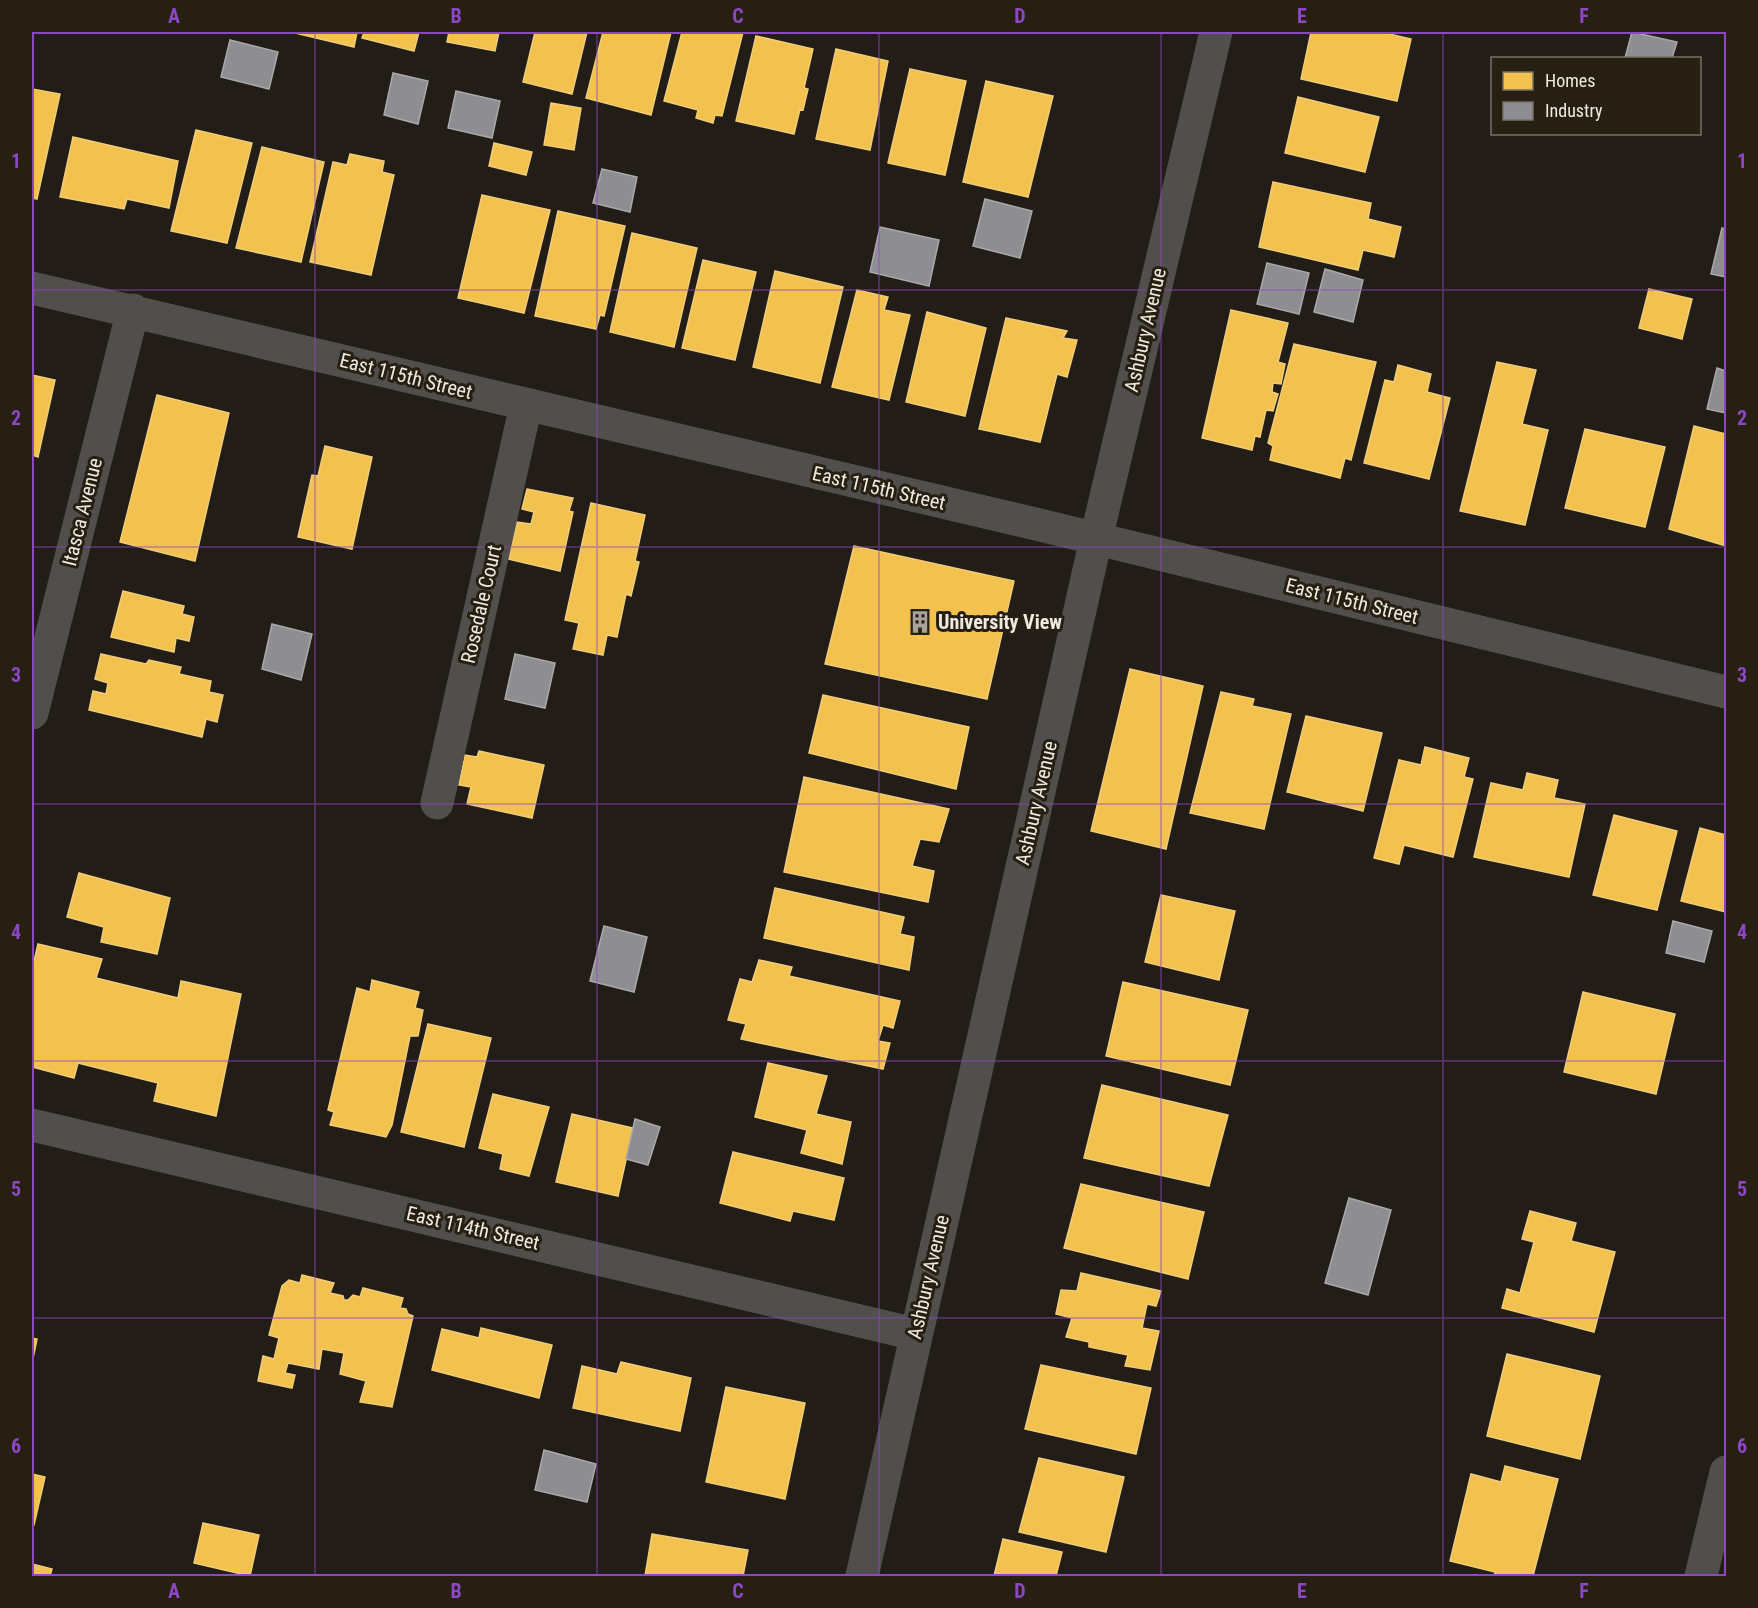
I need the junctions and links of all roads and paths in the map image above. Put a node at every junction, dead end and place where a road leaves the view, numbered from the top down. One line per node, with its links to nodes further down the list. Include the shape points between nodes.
1 (1213, 32): 5 (street, Ashbury Avenue)
2 (32, 288): 3 (street, East 115th Street)
3 (133, 310): 4 (street, East 115th Street); 7 (street, Itasca Avenue)
4 (526, 405): 5 (street, East 115th Street); 8 (street, Rosedale Court)
5 (1096, 539): 6 (street, East 115th Street); 10 (street, Ashbury Avenue)
6 (1726, 692)
7 (32, 713)
8 (437, 803)
9 (32, 1125): 10 (street, East 114th Street)
10 (915, 1334): 12 (street, Ashbury Avenue)
11 (1726, 1472): 13 (street)
12 (862, 1576)
13 (1701, 1576)

